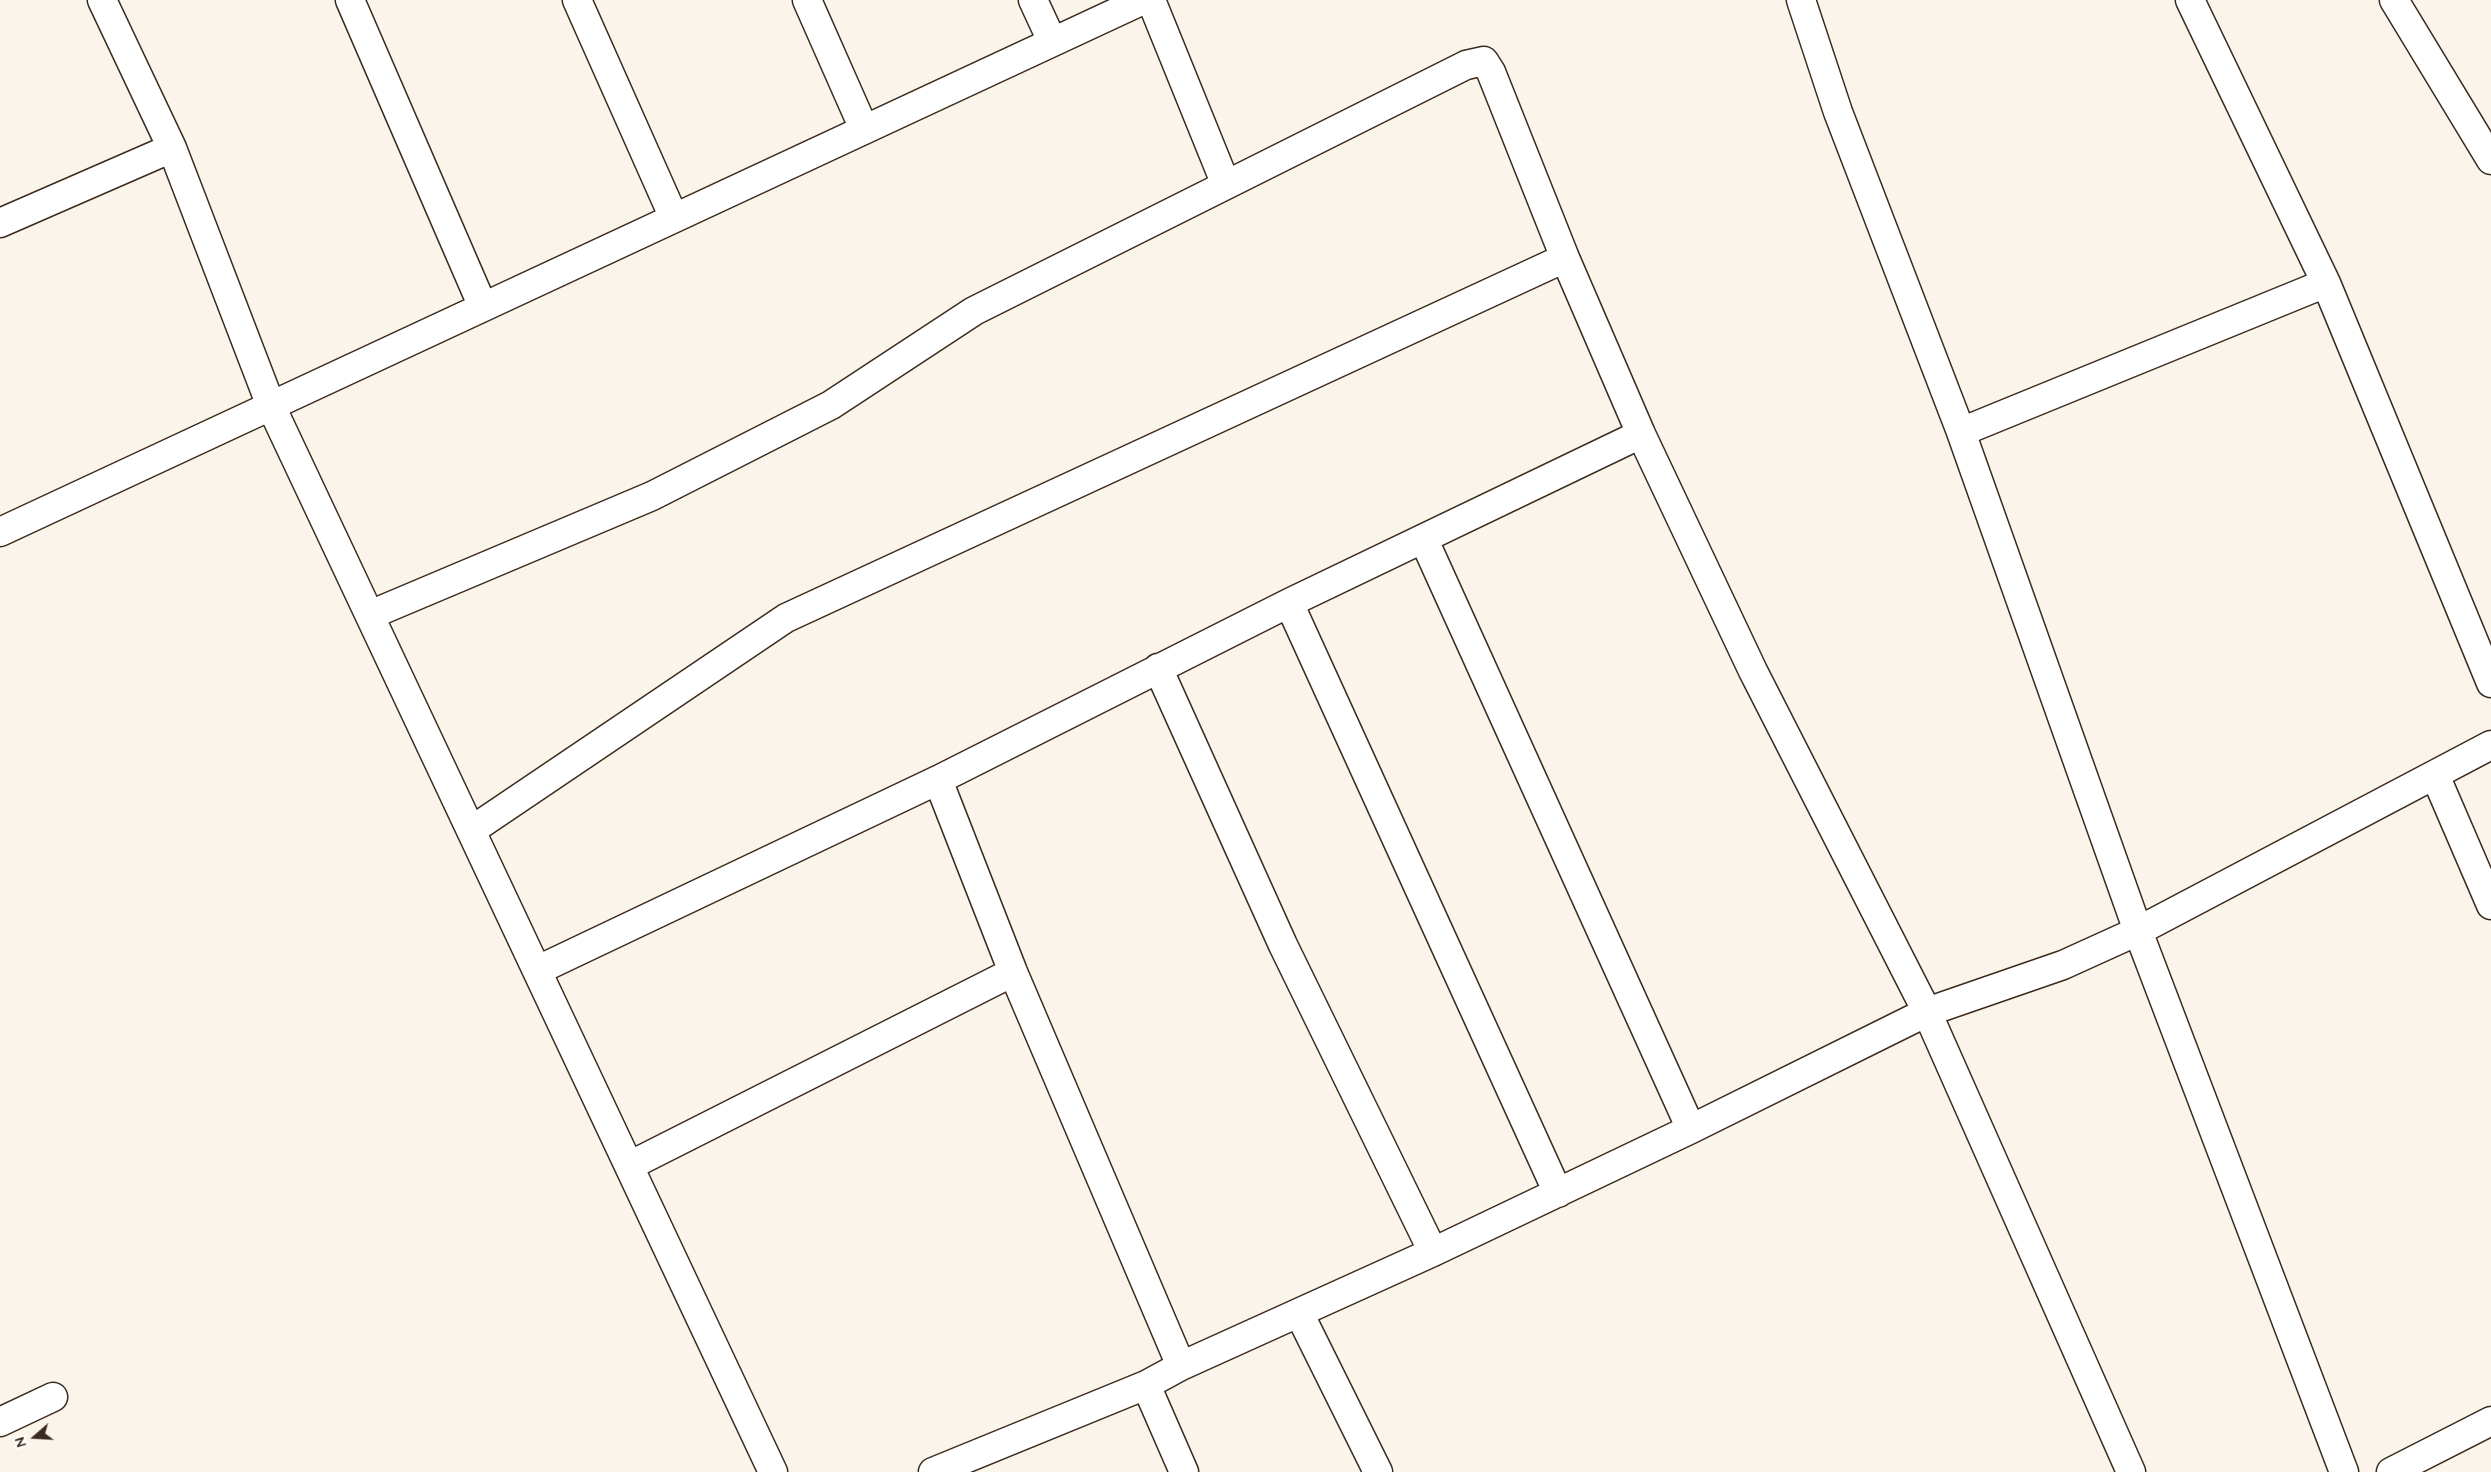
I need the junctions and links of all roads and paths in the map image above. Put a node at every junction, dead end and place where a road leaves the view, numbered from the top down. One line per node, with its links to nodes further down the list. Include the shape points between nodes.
1 (102, 0): 13 (street)
2 (350, 0): 20 (street)
3 (577, 0): 16 (street)
4 (807, 0): 12 (street)
5 (1033, 0): 11 (street)
6 (1144, 0): 11 (street)
7 (1151, 0): 15 (street)
8 (1801, 0): 22 (street, via 1838,112)
9 (2190, 0): 19 (street)
10 (2394, 0): 14 (street)
11 (1052, 41): 12 (street)
12 (864, 129): 16 (street)
13 (172, 148): 17 (street); 21 (street)
14 (2491, 160)
15 (1226, 185): 18 (street, via 1466,65 1484,61); 27 (street, via 974,311 830,404 652,496)
16 (674, 218): 20 (street)
17 (0, 222)
18 (1565, 258): 23 (street); 33 (street, via 786,618)
19 (2326, 283): 22 (street); 29 (street)
20 (483, 307): 21 (street)
21 (271, 406): 24 (street); 27 (street)
22 (1960, 432): 35 (street)
23 (1641, 434): 25 (street); 38 (street, via 1753,671)
24 (0, 532)
25 (1424, 540): 26 (street); 39 (street)
26 (1289, 603): 28 (street); 41 (street)
27 (370, 615): 33 (street)
28 (1158, 668): 32 (street); 42 (street, via 1283,945)
29 (2491, 683)
30 (2491, 745): 31 (street)
31 (2435, 775): 34 (street); 35 (street)
32 (938, 780): 36 (street); 37 (street)
33 (472, 830): 36 (street)
34 (2491, 905)
35 (2138, 931): 38 (street, via 2062,966); 54 (street)
36 (538, 970): 40 (street)
37 (1013, 972): 40 (street); 44 (street)
38 (1927, 1012): 39 (street); 53 (street)
39 (1691, 1129): 41 (street)
40 (629, 1166): 49 (street)
41 (1558, 1193): 42 (street)
42 (1433, 1252): 43 (street)
43 (1299, 1313): 44 (street); 52 (street)
44 (1181, 1366): 45 (street)
45 (1146, 1385): 50 (street); 51 (street)
46 (53, 1397): 48 (street)
47 (2491, 1421): 55 (street)
48 (0, 1422)
49 (773, 1472)
50 (933, 1472)
51 (1184, 1472)
52 (1378, 1472)
53 (2131, 1472)
54 (2344, 1472)
55 (2391, 1472)

